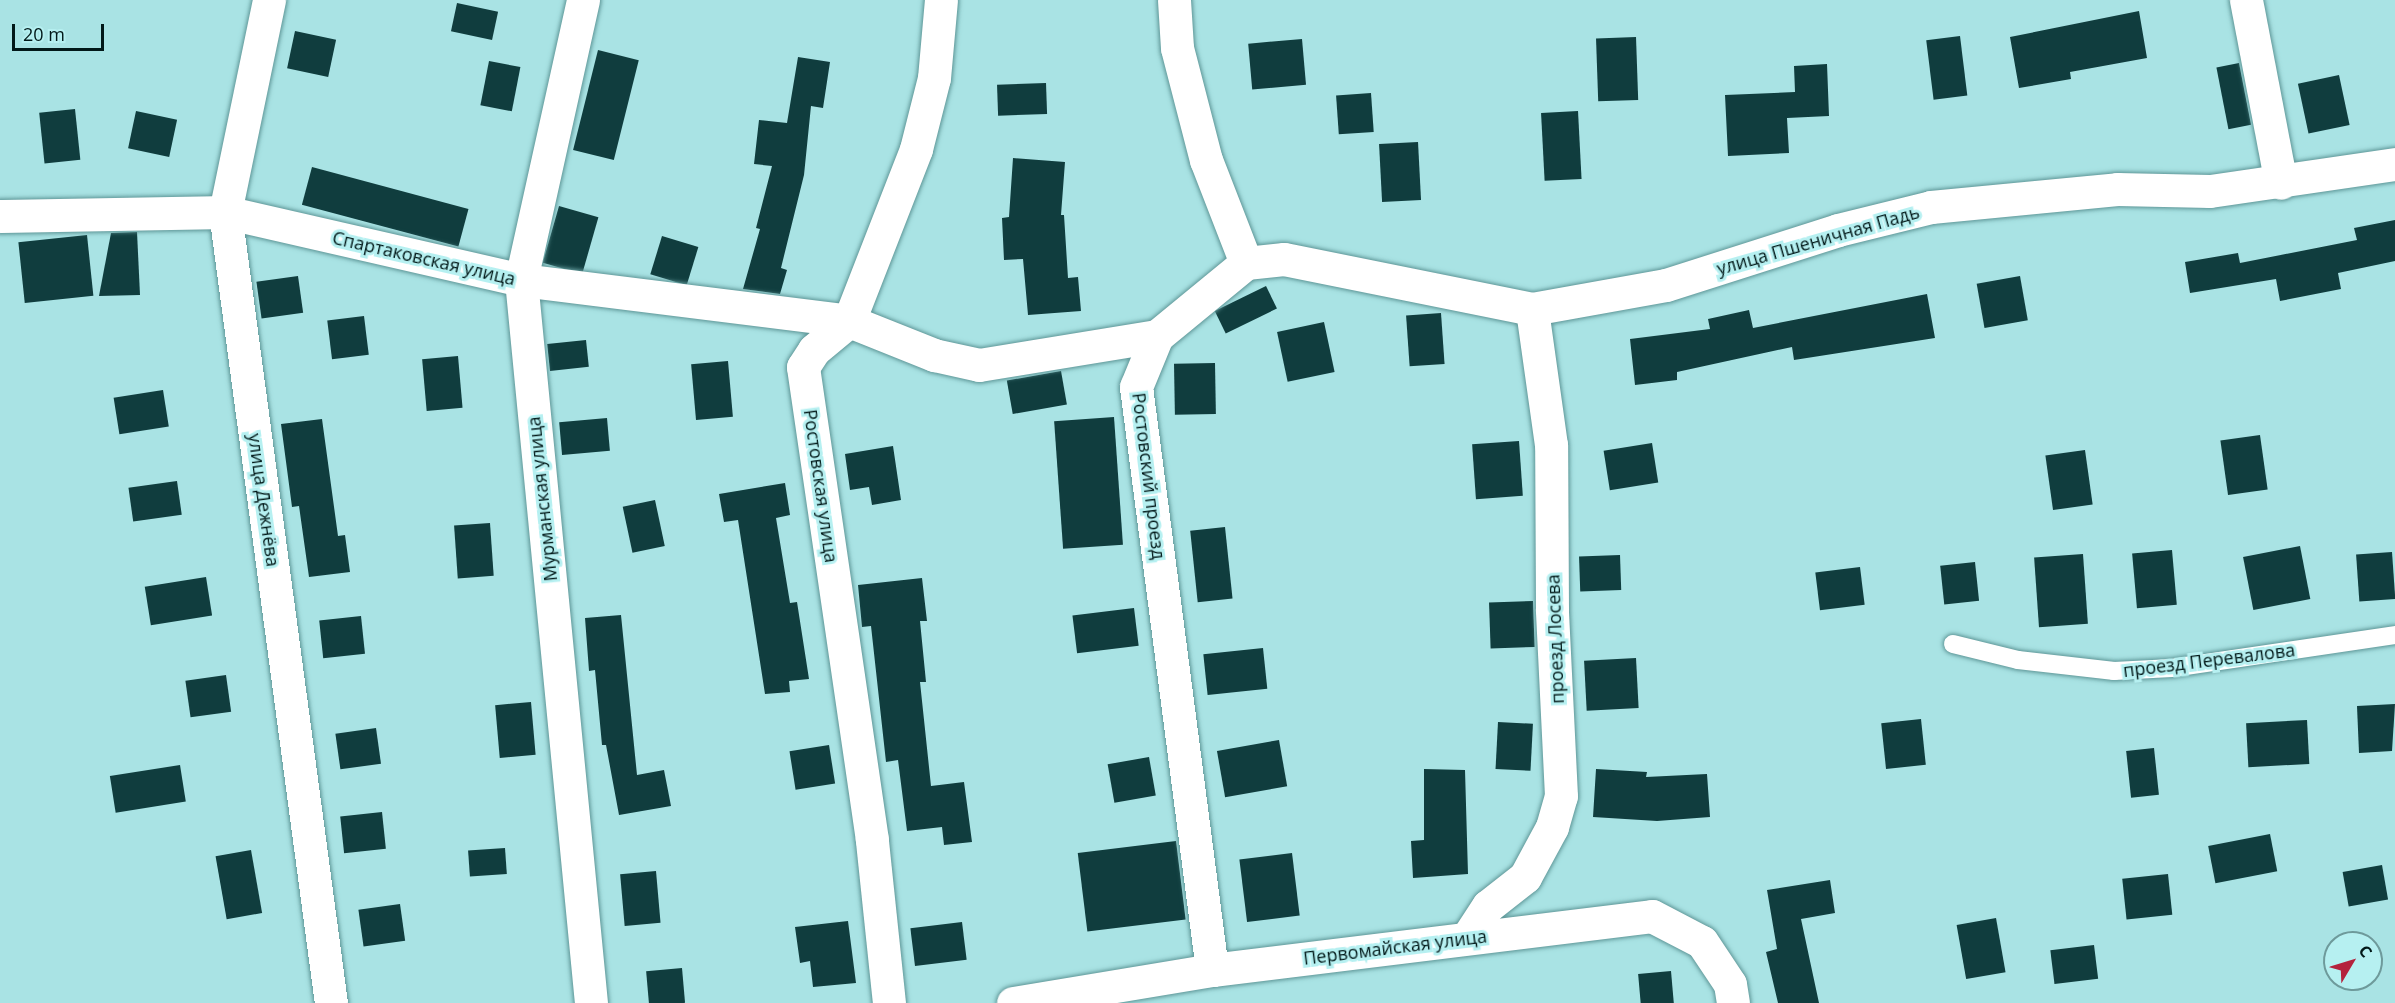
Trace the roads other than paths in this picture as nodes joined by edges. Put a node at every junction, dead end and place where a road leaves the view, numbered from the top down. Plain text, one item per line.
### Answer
1 (269, 0) edge
2 (584, 0) edge
3 (941, 0) edge
4 (1174, 0) edge
5 (2246, 0) edge
6 (2395, 164) edge
7 (2281, 183) junction
8 (225, 212) junction
9 (0, 216) edge
10 (1246, 263) junction
11 (521, 280) junction
12 (1532, 309) junction
13 (849, 321) junction
14 (1157, 336) junction
15 (2395, 635) edge
16 (1953, 644) dead end
17 (1467, 938) junction
18 (1212, 970) junction
19 (331, 1003) edge
20 (591, 1003) edge
21 (889, 1003) edge
22 (1013, 1003) edge
23 (1733, 1003) edge

1 - 8 street, улица Дежнёва
2 - 11 street, Мурманская улица
3 - 13 street, Ростовская улица
4 - 10 street
5 - 7 street
6 - 7 street, улица Пшеничная Падь
7 - 12 street, улица Пшеничная Падь
8 - 9 street, Спартаковская улица
8 - 11 street, Спартаковская улица
8 - 19 street, улица Дежнёва
10 - 12 street, улица Пшеничная Падь
10 - 14 street, Ростовский проезд
11 - 13 street, Спартаковская улица
11 - 20 street, Мурманская улица
12 - 17 street, проезд Лосева
13 - 14 street, Спартаковская улица
13 - 21 street, Ростовская улица
14 - 18 street, Ростовский проезд
15 - 16 lane, проезд Перевалова
17 - 18 street, Первомайская улица
17 - 23 street, Первомайская улица
18 - 22 street, Первомайская улица

